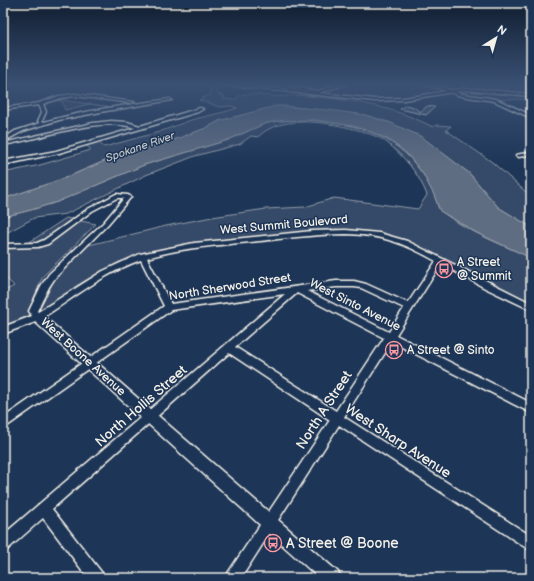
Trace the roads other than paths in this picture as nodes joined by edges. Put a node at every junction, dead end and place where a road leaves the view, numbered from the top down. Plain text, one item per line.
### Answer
1 (44, 111) edge
2 (91, 111) edge
3 (197, 111) edge
4 (519, 111) edge
5 (531, 117) edge
6 (43, 124) junction
7 (141, 128) junction
8 (3, 141) edge
9 (3, 144) edge
10 (531, 153) edge
11 (519, 155) dead end
12 (3, 163) edge
13 (3, 246) edge
14 (143, 256) junction
15 (440, 260) junction
16 (296, 289) junction
17 (169, 306) junction
18 (409, 307) junction
19 (531, 307) edge
20 (38, 318) junction
21 (3, 331) edge
22 (390, 336) junction
23 (230, 348) junction
24 (89, 364) junction
25 (531, 408) edge
26 (150, 417) junction
27 (336, 419) junction
28 (3, 424) edge
29 (44, 509) junction
30 (269, 523) junction
31 (3, 544) edge
32 (531, 544) edge
33 (97, 578) edge
34 (233, 578) edge
35 (332, 578) edge

1 - 6 street
2 - 6 street
3 - 7 street
4 - 5 street
6 - 8 street
7 - 9 street
7 - 12 street
10 - 11 street
13 - 20 street, West Boone Avenue
14 - 15 street, West Summit Boulevard
14 - 17 street
14 - 20 street, West Summit Boulevard
15 - 18 street, North A Street
15 - 19 street, West Summit Boulevard
16 - 17 street, North Sherwood Street
16 - 18 street, North Sherwood Street
16 - 22 street, West Sinto Avenue
16 - 23 street, North Hollis Street
17 - 24 street, North Sherwood Street
18 - 22 street, North A Street
20 - 21 street, West Summit Boulevard
20 - 24 main road, West Boone Avenue
22 - 25 street, West Sinto Avenue
22 - 27 street, North A Street
23 - 26 street, North Hollis Street
23 - 27 street, West Sharp Avenue
24 - 26 main road, West Boone Avenue
24 - 28 street, North Sherwood Street
26 - 29 street, North Hollis Street
26 - 30 main road, West Boone Avenue
27 - 30 street, North A Street
27 - 32 street, West Sharp Avenue
29 - 31 street, North Hollis Street
29 - 33 street
30 - 34 street, North A Street
30 - 35 main road, West Boone Avenue

